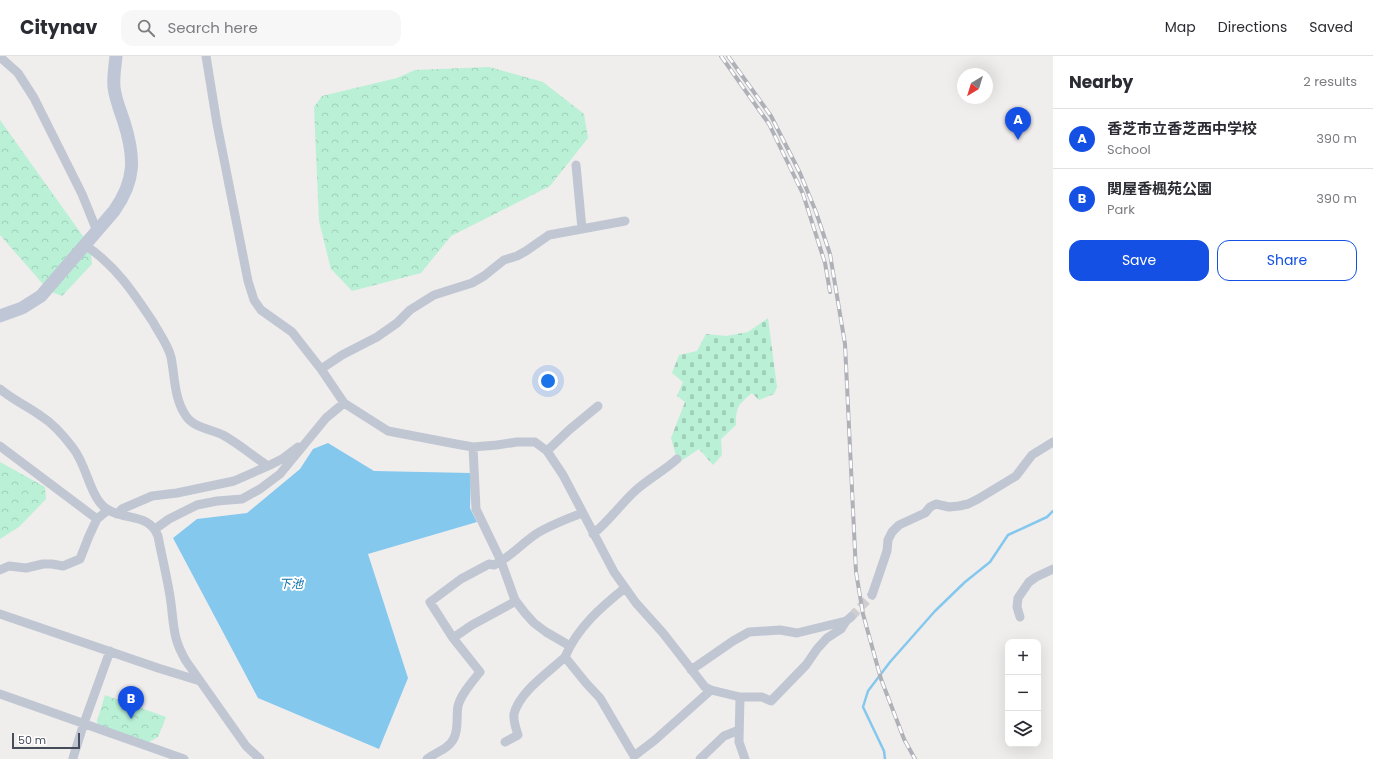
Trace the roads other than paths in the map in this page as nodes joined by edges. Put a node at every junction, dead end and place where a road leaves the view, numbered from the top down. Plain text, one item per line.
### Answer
1 (116, 56) edge
2 (206, 56) edge
3 (0, 57) edge
4 (576, 165) dead end
5 (625, 221) dead end
6 (582, 228) junction
7 (97, 231) junction
8 (85, 245) junction
9 (0, 316) edge
10 (321, 370) junction
11 (0, 389) edge
12 (344, 403) junction
13 (598, 406) dead end
14 (308, 440) junction
15 (1053, 442) edge
16 (0, 446) edge
17 (473, 446) junction
18 (547, 451) junction
19 (677, 459) dead end
20 (268, 466) junction
21 (113, 512) junction
22 (582, 513) junction
23 (97, 519) junction
24 (155, 529) junction
25 (593, 534) junction
26 (501, 561) junction
27 (1053, 569) edge
28 (0, 570) edge
29 (625, 588) junction
30 (872, 595) tunnel mouth
31 (516, 601) junction
32 (0, 614) edge
33 (1020, 618) dead end
34 (453, 638) junction
35 (570, 646) junction
36 (110, 651) junction
37 (565, 657) junction
38 (692, 670) junction
39 (200, 681) junction
40 (711, 690) junction
41 (0, 694) edge
42 (740, 697) junction
43 (84, 723) junction
44 (739, 730) junction
45 (505, 742) dead end
46 (74, 758) edge
47 (257, 758) edge
48 (635, 758) edge
49 (184, 759) edge
50 (427, 759) edge
51 (700, 759) edge
52 (745, 759) edge

1 - 7 street
2 - 10 street
3 - 7 street
4 - 6 street
5 - 6 street
6 - 10 street
7 - 8 street
8 - 9 street
8 - 20 street
10 - 12 street
11 - 21 street
12 - 14 street
12 - 17 street
13 - 18 street
14 - 20 street
14 - 24 street
15 - 30 street
16 - 23 street
17 - 18 street
17 - 26 street
18 - 22 street
19 - 25 street
20 - 21 street
21 - 23 street
21 - 24 street
22 - 25 street
22 - 26 street
23 - 28 street
24 - 39 street
25 - 29 street
26 - 31 street
26 - 34 street
27 - 33 street
29 - 35 street
29 - 38 street
31 - 34 street
31 - 35 street
32 - 36 street
34 - 50 street
35 - 37 street
36 - 39 street
36 - 43 street
37 - 45 street
37 - 48 street
38 - 40 street
38 - 42 street
39 - 47 street
40 - 42 street
40 - 48 street
41 - 43 street
42 - 44 street
43 - 46 street
43 - 49 street
44 - 51 street
44 - 52 street

